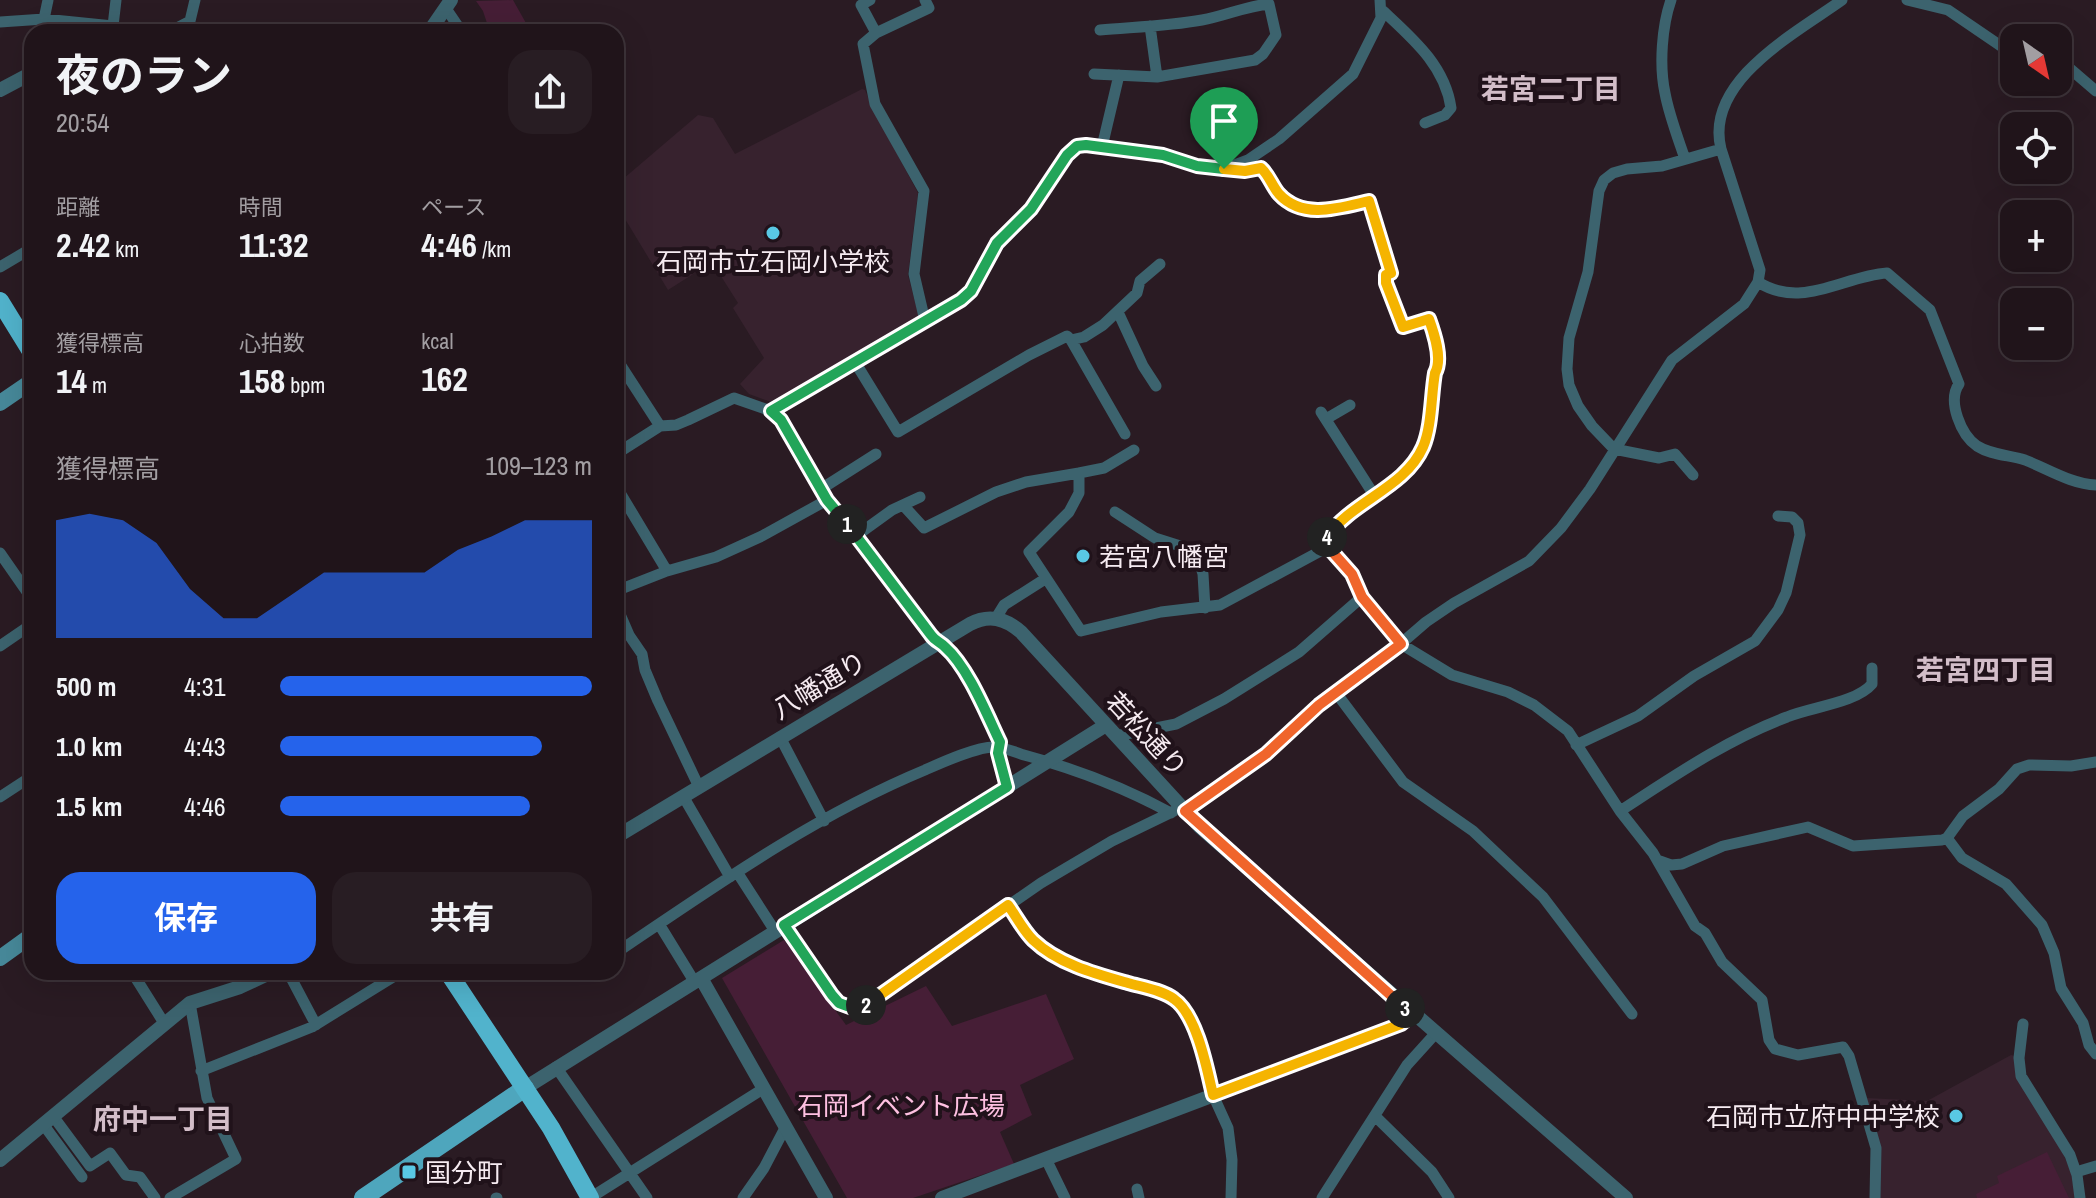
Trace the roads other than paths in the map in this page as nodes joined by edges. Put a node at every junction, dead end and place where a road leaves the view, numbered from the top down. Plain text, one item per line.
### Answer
1 (48, 0) edge
2 (116, 0) edge
3 (195, 0) edge
4 (870, 0) edge
5 (925, 0) edge
6 (1671, 0) edge
7 (1842, 0) edge
8 (1907, 0) edge
9 (448, 4) edge
10 (1380, 5) edge
11 (44, 19) junction
12 (0, 22) edge
13 (80, 24) edge
14 (115, 24) edge
15 (184, 24) edge
16 (434, 24) edge
17 (458, 24) edge
18 (1150, 26) junction
19 (1100, 30) dead end
20 (876, 33) junction
21 (2000, 45) edge
22 (2072, 70) edge
23 (1094, 74) dead end
24 (1119, 75) junction
25 (24, 77) edge
26 (1157, 77) junction
27 (0, 90) edge
28 (2096, 91) edge
29 (1425, 123) dead end
30 (1102, 147) junction
31 (1721, 149) junction
32 (1685, 159) junction
33 (1224, 169) junction
34 (24, 253) edge
35 (1160, 264) dead end
36 (0, 267) edge
37 (1758, 282) junction
38 (0, 301) edge
39 (1118, 312) junction
40 (925, 321) junction
41 (24, 340) edge
42 (1071, 340) junction
43 (855, 362) junction
44 (624, 370) edge
45 (24, 386) edge
46 (1156, 386) dead end
47 (0, 403) edge
48 (1350, 405) dead end
49 (771, 411) junction
50 (660, 426) junction
51 (1125, 434) dead end
52 (624, 449) edge
53 (1614, 449) junction
54 (1134, 450) dead end
55 (876, 454) dead end
56 (1079, 473) junction
57 (1693, 475) dead end
58 (2096, 485) edge
59 (821, 489) junction
60 (1374, 495) junction
61 (920, 497) dead end
62 (624, 499) edge
63 (827, 500) junction
64 (903, 505) junction
65 (1115, 512) dead end
66 (1778, 516) dead end
67 (856, 536) junction
68 (1328, 547) junction
69 (0, 553) edge
70 (667, 571) junction
71 (1045, 579) junction
72 (24, 587) edge
73 (624, 588) edge
74 (1362, 597) junction
75 (1205, 608) junction
76 (996, 618) junction
77 (624, 623) edge
78 (24, 630) edge
79 (937, 643) junction
80 (1401, 644) junction
81 (0, 646) edge
82 (1872, 668) dead end
83 (1337, 694) junction
84 (1111, 730) junction
85 (780, 737) junction
86 (1576, 745) junction
87 (1000, 748) junction
88 (1049, 761) junction
89 (2096, 762) edge
90 (24, 783) edge
91 (699, 787) junction
92 (1007, 787) junction
93 (683, 796) junction
94 (0, 797) edge
95 (1179, 810) junction
96 (1620, 811) junction
97 (824, 821) junction
98 (624, 832) edge
99 (1947, 838) junction
100 (1657, 860) junction
101 (733, 874) junction
102 (1008, 905) junction
103 (659, 924) junction
104 (779, 928) junction
105 (24, 941) edge
106 (624, 948) edge
107 (0, 958) edge
108 (698, 979) junction
109 (137, 980) edge
110 (255, 980) edge
111 (292, 980) edge
112 (388, 980) edge
113 (453, 980) edge
114 (190, 1003) junction
115 (1413, 1014) junction
116 (1632, 1014) dead end
117 (164, 1023) junction
118 (2023, 1024) dead end
119 (316, 1025) junction
120 (1435, 1034) junction
121 (2096, 1054) edge
122 (556, 1067) junction
123 (201, 1071) junction
124 (525, 1088) junction
125 (763, 1089) junction
126 (1213, 1095) junction
127 (1375, 1116) junction
128 (48, 1120) junction
129 (785, 1128) junction
130 (1046, 1159) junction
131 (0, 1160) edge
132 (2096, 1166) edge
133 (2076, 1172) junction
134 (630, 1173) junction
135 (82, 1177) dead end
136 (155, 1198) edge
137 (170, 1198) edge
138 (363, 1198) edge
139 (590, 1198) edge
140 (647, 1198) edge
141 (743, 1198) edge
142 (826, 1198) edge
143 (942, 1198) edge
144 (1065, 1198) edge
145 (1231, 1198) edge
146 (1322, 1198) edge
147 (1449, 1198) edge
148 (1626, 1198) edge
149 (1875, 1198) edge
150 (2080, 1198) edge

1 - 11 street
2 - 14 street
3 - 15 street
4 - 20 street
5 - 20 street
6 - 32 street
7 - 31 street
8 - 21 street
9 - 16 street
9 - 17 street
10 - 29 street
10 - 33 street
11 - 12 street
11 - 13 street
18 - 19 street
18 - 26 street
18 - 26 street
20 - 40 street
22 - 28 street
23 - 24 street
24 - 26 street
24 - 30 street
25 - 27 street
30 - 33 street
30 - 40 street
31 - 32 street
31 - 37 street
32 - 53 street
33 - 60 street
34 - 36 street
35 - 39 street
37 - 53 street
37 - 58 street
38 - 41 highway
39 - 42 street
39 - 46 street
40 - 43 street
42 - 43 street
42 - 51 street
43 - 49 street
44 - 50 street
45 - 47 main road
48 - 60 street
49 - 50 street
49 - 59 street
50 - 52 street
53 - 57 street
53 - 80 street
54 - 56 street
55 - 59 street
56 - 64 street
56 - 71 street
59 - 63 street
60 - 68 street
61 - 64 street
62 - 70 street
63 - 67 street
63 - 70 street
64 - 67 street
65 - 75 street
66 - 86 street
67 - 79 street
68 - 74 street
68 - 75 street
69 - 72 street
70 - 73 street
71 - 75 street
71 - 76 street, 八幡通り
74 - 80 street
74 - 84 street
76 - 79 street, 八幡通り
76 - 84 street, 若松通り
77 - 91 street
78 - 81 street
79 - 85 street, 八幡通り
79 - 87 street
80 - 83 street
80 - 86 street
82 - 96 street
83 - 95 street
83 - 116 street
84 - 88 street
84 - 95 street, 若松通り
85 - 91 street, 八幡通り
85 - 97 street
86 - 96 street
87 - 88 street
87 - 92 street
87 - 97 street
88 - 92 street
88 - 95 street
89 - 99 street
90 - 94 street
91 - 93 street, 八幡通り
92 - 104 street
93 - 98 street, 八幡通り
93 - 101 street
95 - 102 street
95 - 115 street, 若松通り
96 - 100 street
97 - 101 street
99 - 100 street
99 - 121 street
100 - 149 street
101 - 103 street
101 - 104 street
102 - 104 street
102 - 126 street
103 - 106 street
103 - 108 street
104 - 108 street
105 - 107 main road
108 - 122 street
108 - 125 street
109 - 117 street
110 - 114 street
111 - 119 street
112 - 119 street
113 - 124 highway
114 - 117 street
114 - 123 street
115 - 120 street, 若松通り
115 - 126 street
117 - 128 street
118 - 133 street
119 - 123 street
120 - 127 street
120 - 148 street, 若松通り
122 - 124 street
122 - 134 street
123 - 137 street
124 - 138 main road
124 - 139 highway
125 - 129 street
125 - 134 street
126 - 130 street
126 - 145 street
127 - 146 street
127 - 147 street
128 - 131 street
128 - 135 street
128 - 136 street
129 - 141 street
129 - 142 street
130 - 143 street
130 - 144 street
132 - 133 street
133 - 150 street
134 - 139 street
134 - 140 street

